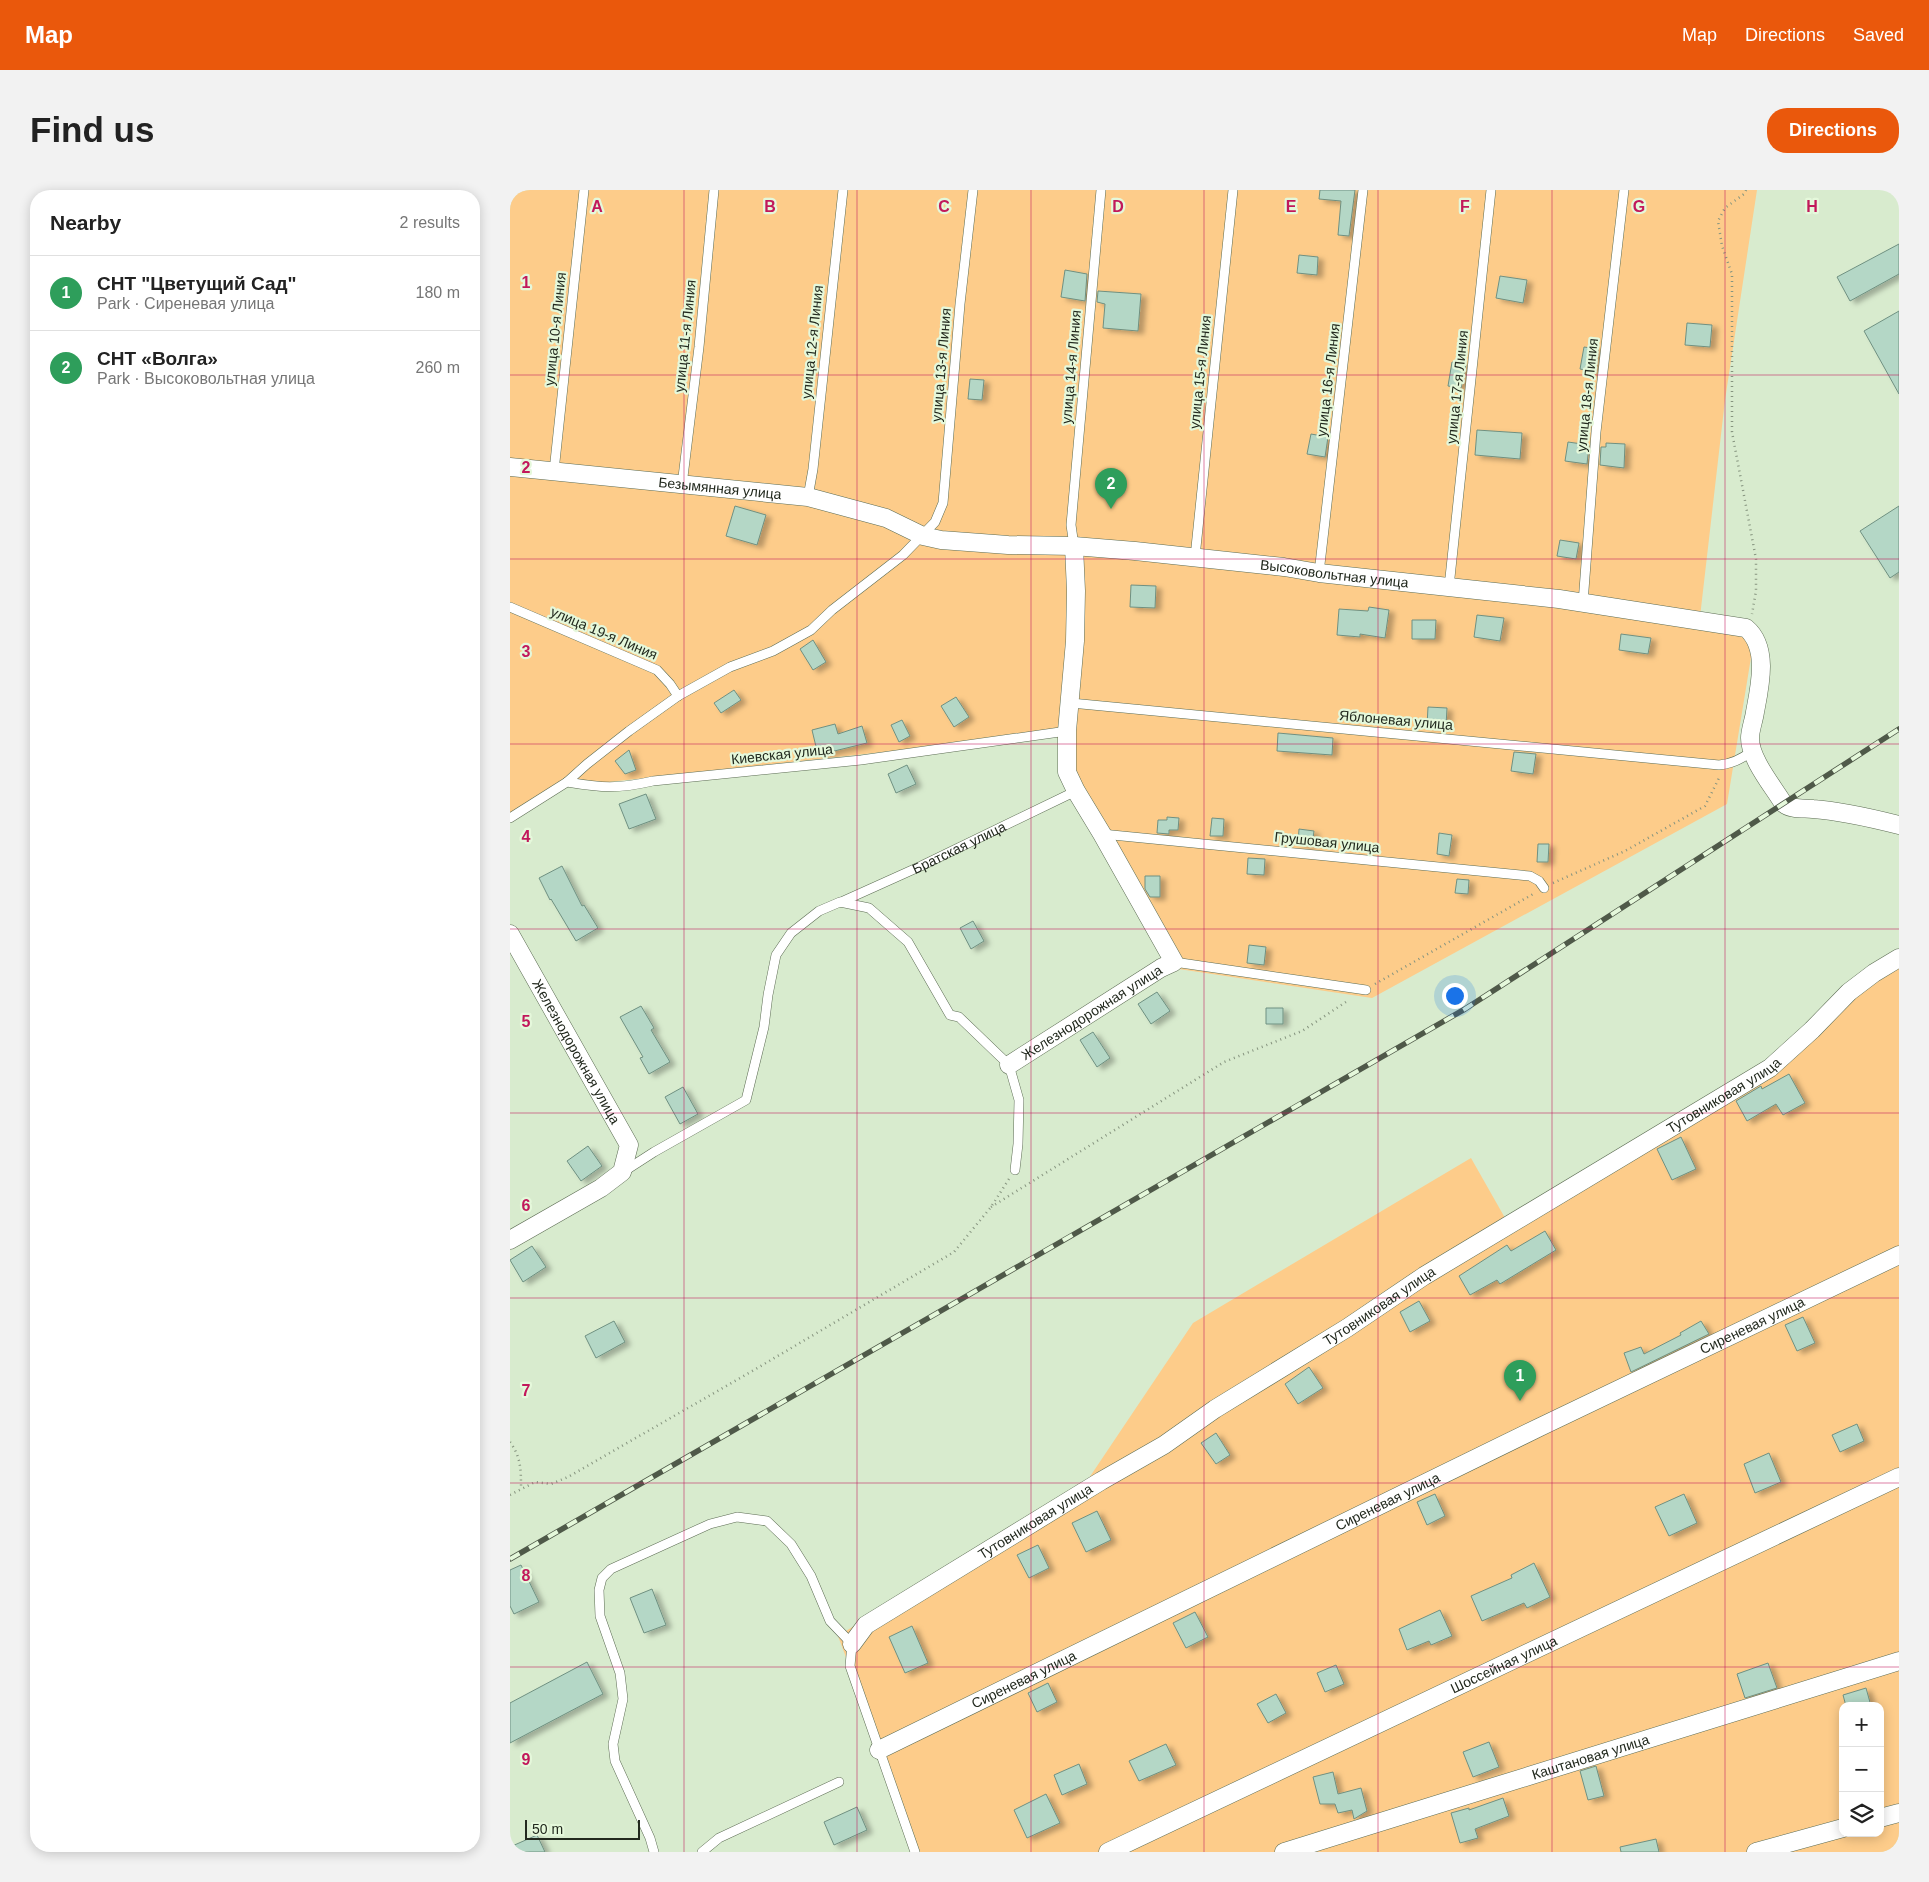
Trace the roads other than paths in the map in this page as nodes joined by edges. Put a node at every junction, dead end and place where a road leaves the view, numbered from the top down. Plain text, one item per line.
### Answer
1 (584, 190) edge
2 (714, 190) edge
3 (842, 190) edge
4 (973, 190) edge
5 (1102, 190) edge
6 (1233, 190) edge
7 (1363, 190) edge
8 (1491, 190) edge
9 (1624, 190) edge
10 (510, 467) edge
11 (554, 471) junction
12 (682, 485) junction
13 (808, 497) junction
14 (923, 536) junction
15 (1074, 546) junction
16 (1195, 557) junction
17 (1319, 573) junction
18 (1449, 587) junction
19 (1583, 603) junction
20 (510, 607) edge
21 (678, 696) junction
22 (1071, 702) junction
23 (1068, 732) junction
24 (1752, 751) junction
25 (567, 782) junction
26 (1076, 791) junction
27 (510, 818) edge
28 (1899, 825) edge
29 (1102, 834) junction
30 (1544, 888) dead end
31 (840, 902) junction
32 (510, 934) edge
33 (1899, 958) edge
34 (1174, 962) junction
35 (1366, 990) dead end
36 (1009, 1065) junction
37 (1015, 1170) road end
38 (622, 1172) junction
39 (510, 1240) edge
40 (1899, 1255) edge
41 (1899, 1477) edge
42 (852, 1644) junction
43 (1899, 1661) edge
44 (879, 1750) junction
45 (839, 1782) dead end
46 (1899, 1813) edge
47 (1884, 1817) edge
48 (1839, 1829) edge
49 (654, 1852) edge
50 (702, 1852) edge
51 (915, 1852) edge
52 (1108, 1852) edge
53 (1284, 1852) edge
54 (1756, 1852) edge

1 - 11 lane, улица 10-я Линия
2 - 12 lane, улица 11-я Линия
3 - 13 lane, улица 12-я Линия
4 - 14 lane, улица 13-я Линия
5 - 15 lane, улица 14-я Линия
6 - 16 lane, улица 15-я Линия
7 - 17 lane, улица 16-я Линия
8 - 18 lane, улица 17-я Линия
9 - 19 lane, улица 18-я Линия
10 - 11 street, Безымянная улица
11 - 12 street, Безымянная улица
12 - 13 street, Безымянная улица
13 - 14 street, Безымянная улица
14 - 15 street, Высоковольтная улица
14 - 21 lane, улица 13-я Линия
15 - 16 street, Высоковольтная улица
15 - 22 street
16 - 17 street, Высоковольтная улица
17 - 18 street, Высоковольтная улица
18 - 19 street, Высоковольтная улица
19 - 24 street, Высоковольтная улица
20 - 21 lane, улица 19-я Линия
21 - 25 lane, улица 13-я Линия
22 - 23 street
22 - 24 lane, Яблоневая улица
23 - 25 lane, Киевская улица
23 - 26 street
24 - 28 street
25 - 27 lane
26 - 29 street
26 - 31 lane, Братская улица
29 - 30 lane, Грушовая улица
29 - 34 street
31 - 36 lane
31 - 38 lane, Братская улица
32 - 38 street, Железнодорожная улица
33 - 42 street, Тутовниковая улица
34 - 35 lane
34 - 36 street, Железнодорожная улица
36 - 37 lane
38 - 39 street
40 - 44 street, Сиреневая улица
41 - 52 street, Шоссейная улица
42 - 44 lane
42 - 49 lane
43 - 53 street, Каштановая улица
44 - 51 lane
45 - 50 lane
46 - 47 street
48 - 54 street

